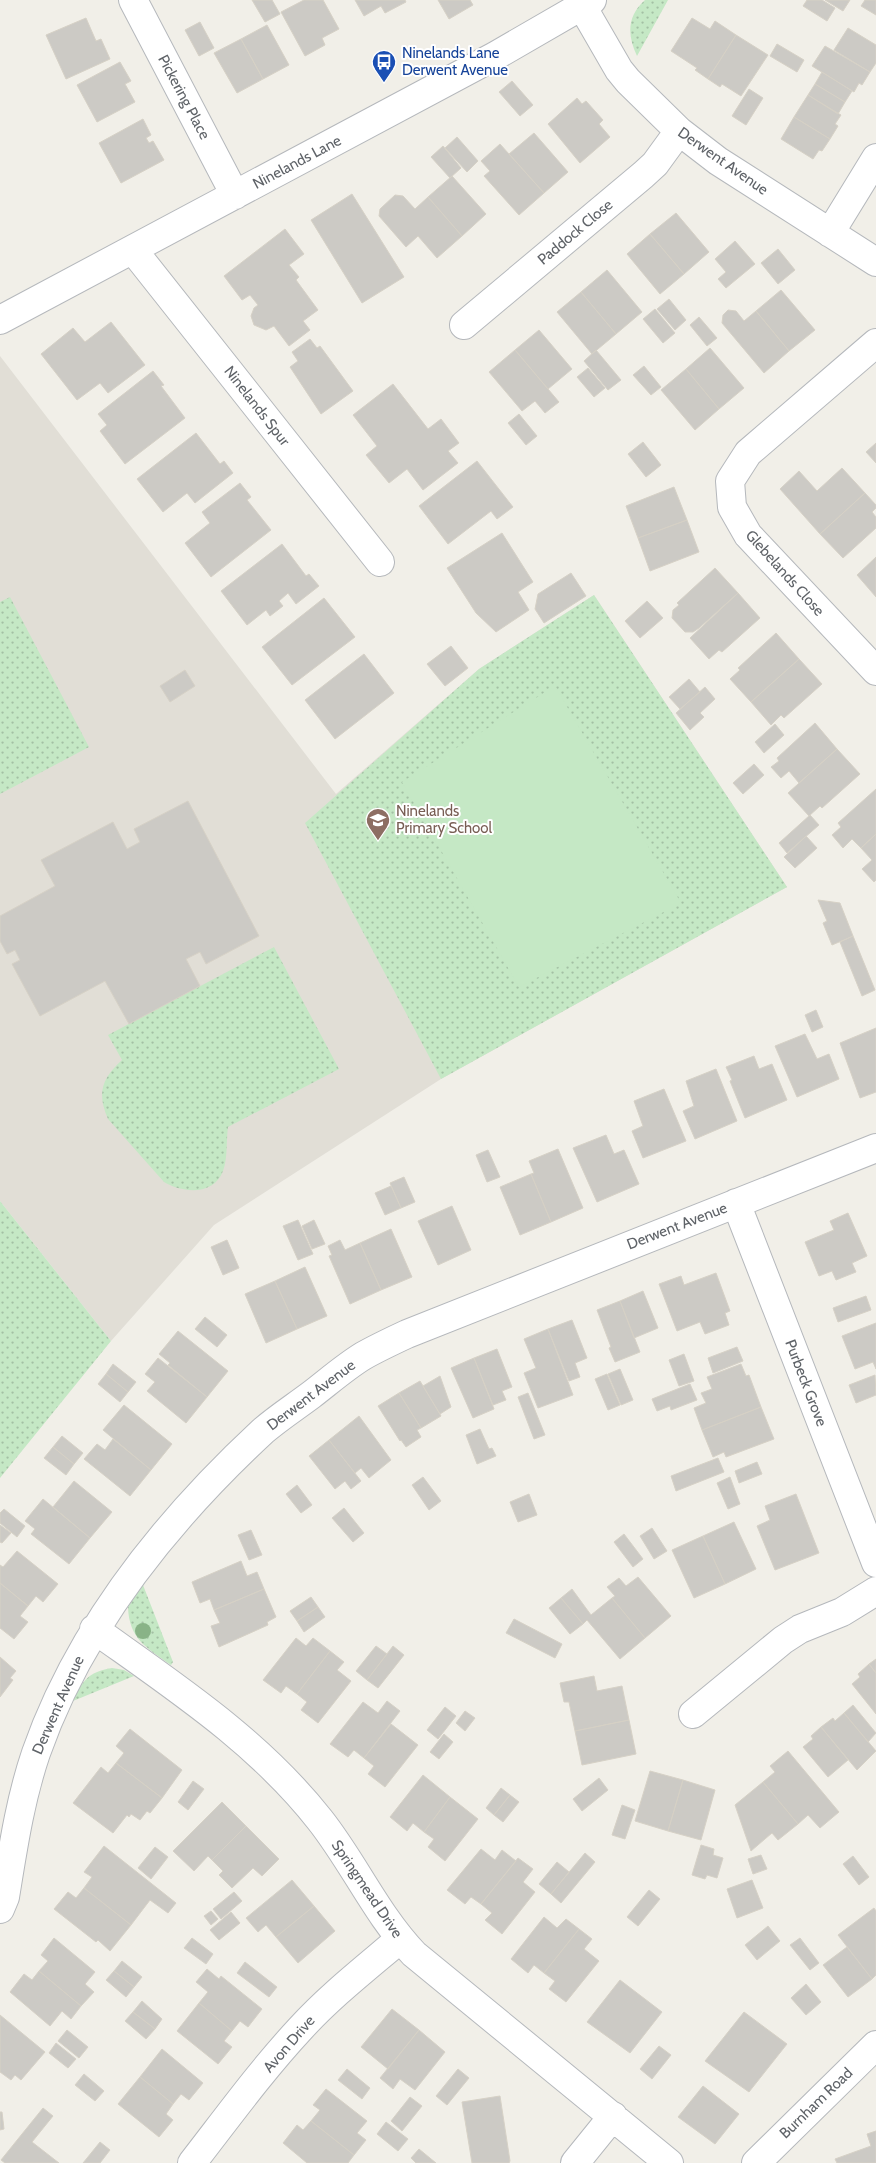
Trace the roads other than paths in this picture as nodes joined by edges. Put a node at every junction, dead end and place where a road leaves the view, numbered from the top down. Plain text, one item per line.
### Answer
1 (133, 0) edge
2 (587, 3) edge
3 (679, 131) junction
4 (876, 158) edge
5 (235, 195) junction
6 (830, 233) junction
7 (133, 250) junction
8 (876, 262) edge
9 (0, 320) edge
10 (464, 325) dead end
11 (876, 343) edge
12 (380, 562) dead end
13 (876, 671) edge
14 (876, 1148) edge
15 (736, 1203) junction
16 (876, 1563) edge
17 (876, 1591) edge
18 (94, 1629) junction
19 (693, 1714) dead end
20 (0, 1908) edge
21 (400, 1939) junction
22 (876, 2045) edge
23 (613, 2116) junction
24 (192, 2163) edge
25 (575, 2163) edge
26 (670, 2163) edge
27 (756, 2163) edge

1 - 5 street, Pickering Place
2 - 3 street, Derwent Avenue
2 - 5 street, Ninelands Lane
3 - 6 street, Derwent Avenue
3 - 10 street, Paddock Close
4 - 6 street
5 - 7 street, Ninelands Lane
6 - 8 street, Derwent Avenue
7 - 9 street, Ninelands Lane
7 - 12 street, Ninelands Spur
11 - 13 street, Glebelands Close
14 - 15 street, Derwent Avenue
15 - 16 street, Purbeck Grove
15 - 18 street, Derwent Avenue
17 - 19 street
18 - 20 street, Derwent Avenue
18 - 21 street, Springmead Drive
21 - 23 street, Springmead Drive
21 - 24 street, Avon Drive
22 - 27 street, Burnham Road
23 - 25 street
23 - 26 street, Springmead Drive

